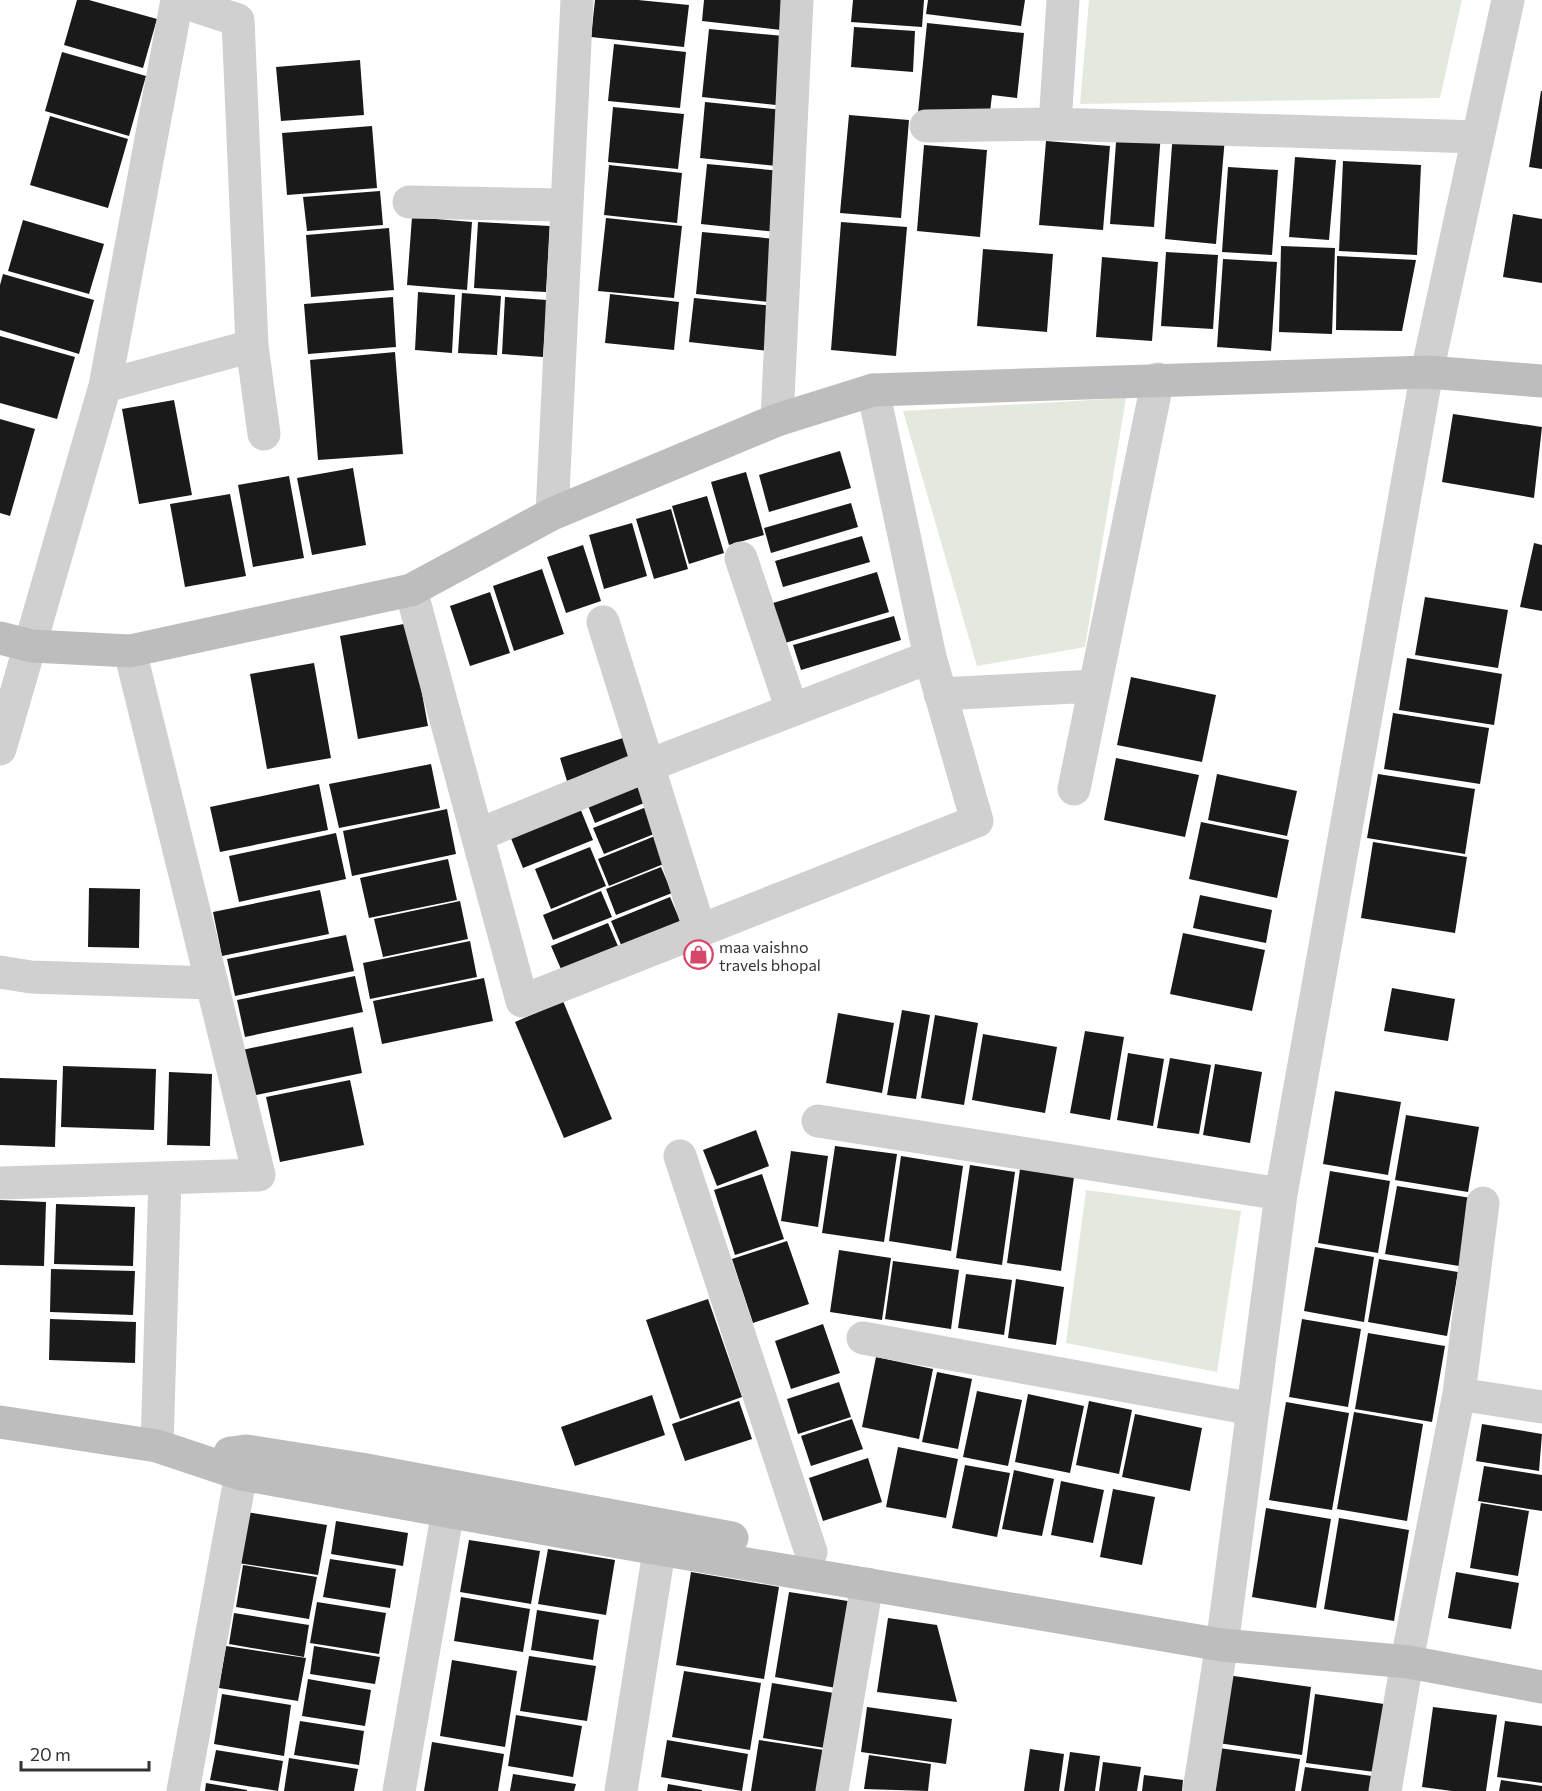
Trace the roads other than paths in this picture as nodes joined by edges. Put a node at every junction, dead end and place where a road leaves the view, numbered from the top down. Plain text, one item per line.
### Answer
1 (577, 0) edge
2 (797, 0) edge
3 (1063, 0) edge
4 (1508, 0) edge
5 (1055, 123) junction
6 (926, 126) dead end
7 (1478, 137) junction
8 (409, 202) dead end
9 (567, 205) junction
10 (252, 346) junction
11 (1427, 372) junction
12 (1158, 379) junction
13 (1542, 381) edge
14 (105, 386) junction
15 (873, 390) junction
16 (777, 420) junction
17 (264, 434) dead end
18 (552, 514) junction
19 (741, 558) dead end
20 (411, 590) junction
21 (603, 622) dead end
22 (0, 638) edge
23 (32, 646) junction
24 (130, 651) junction
25 (930, 657) junction
26 (1094, 686) junction
27 (940, 694) junction
28 (792, 710) junction
29 (0, 749) edge
30 (647, 766) junction
31 (1074, 789) dead end
32 (478, 835) junction
33 (700, 931) junction
34 (0, 972) edge
35 (212, 983) junction
36 (818, 1120) dead end
37 (680, 1156) dead end
38 (165, 1178) junction
39 (0, 1183) edge
40 (1281, 1194) junction
41 (1483, 1203) dead end
42 (863, 1338) dead end
43 (1459, 1394) junction
44 (1542, 1407) edge
45 (1253, 1409) junction
46 (0, 1422) edge
47 (157, 1446) junction
48 (190, 1456) junction
49 (241, 1473) junction
50 (451, 1498) junction
51 (661, 1537) junction
52 (811, 1552) junction
53 (867, 1584) junction
54 (1224, 1634) junction
55 (1409, 1656) junction
56 (1542, 1669) edge
57 (1542, 1688) edge
58 (183, 1791) edge
59 (399, 1791) edge
60 (621, 1791) edge
61 (832, 1791) edge
62 (1199, 1791) edge
63 (1385, 1791) edge

1 - 9 street
2 - 16 street
3 - 5 street
4 - 7 street
5 - 6 street
5 - 7 street
7 - 11 street
8 - 9 street
9 - 18 street
10 - 14 street
10 - 14 street
10 - 17 street
11 - 12 street
11 - 13 street
11 - 40 street
12 - 15 street
12 - 26 street
14 - 23 street
15 - 16 street
15 - 25 street
16 - 18 street
18 - 20 street
19 - 28 street
20 - 24 street
20 - 32 street
21 - 30 street
22 - 23 street
23 - 24 street
23 - 29 street
24 - 35 street
25 - 27 street
25 - 28 street
26 - 27 street
26 - 31 street
27 - 33 street
28 - 30 street
30 - 32 street
30 - 33 street
32 - 33 street
34 - 35 street
35 - 38 street
36 - 40 street
37 - 52 street
38 - 39 street
38 - 47 street
40 - 45 street
41 - 43 street
42 - 45 street
43 - 44 street
43 - 55 street
45 - 54 street
46 - 47 street
47 - 48 street
48 - 49 street
48 - 50 street
49 - 50 street
49 - 58 street
50 - 51 street
50 - 59 street
51 - 52 street
51 - 53 street
51 - 60 street
52 - 54 street
53 - 54 street
53 - 61 street
54 - 55 street
54 - 62 street
55 - 56 street
55 - 57 street
55 - 63 street

